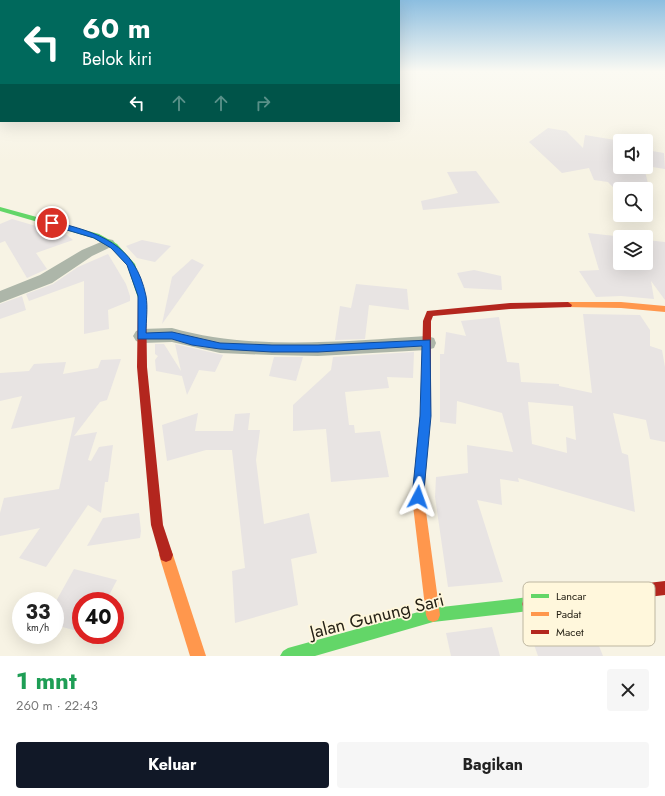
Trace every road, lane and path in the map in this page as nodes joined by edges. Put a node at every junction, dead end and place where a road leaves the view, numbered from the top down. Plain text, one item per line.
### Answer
1 (0, 209) edge
2 (108, 243) junction
3 (0, 297) edge
4 (665, 309) edge
5 (142, 336) junction
6 (427, 343) junction
7 (665, 588) edge
8 (655, 589) edge
9 (523, 605) edge
10 (433, 615) junction
11 (198, 656) edge
12 (288, 656) edge

1 - 2 street
2 - 3 street
2 - 5 street
4 - 6 street
5 - 6 street
5 - 11 street
6 - 10 street
7 - 8 street, Jalan Gunung Sari
9 - 10 street, Jalan Gunung Sari
10 - 12 street, Jalan Gunung Sari

